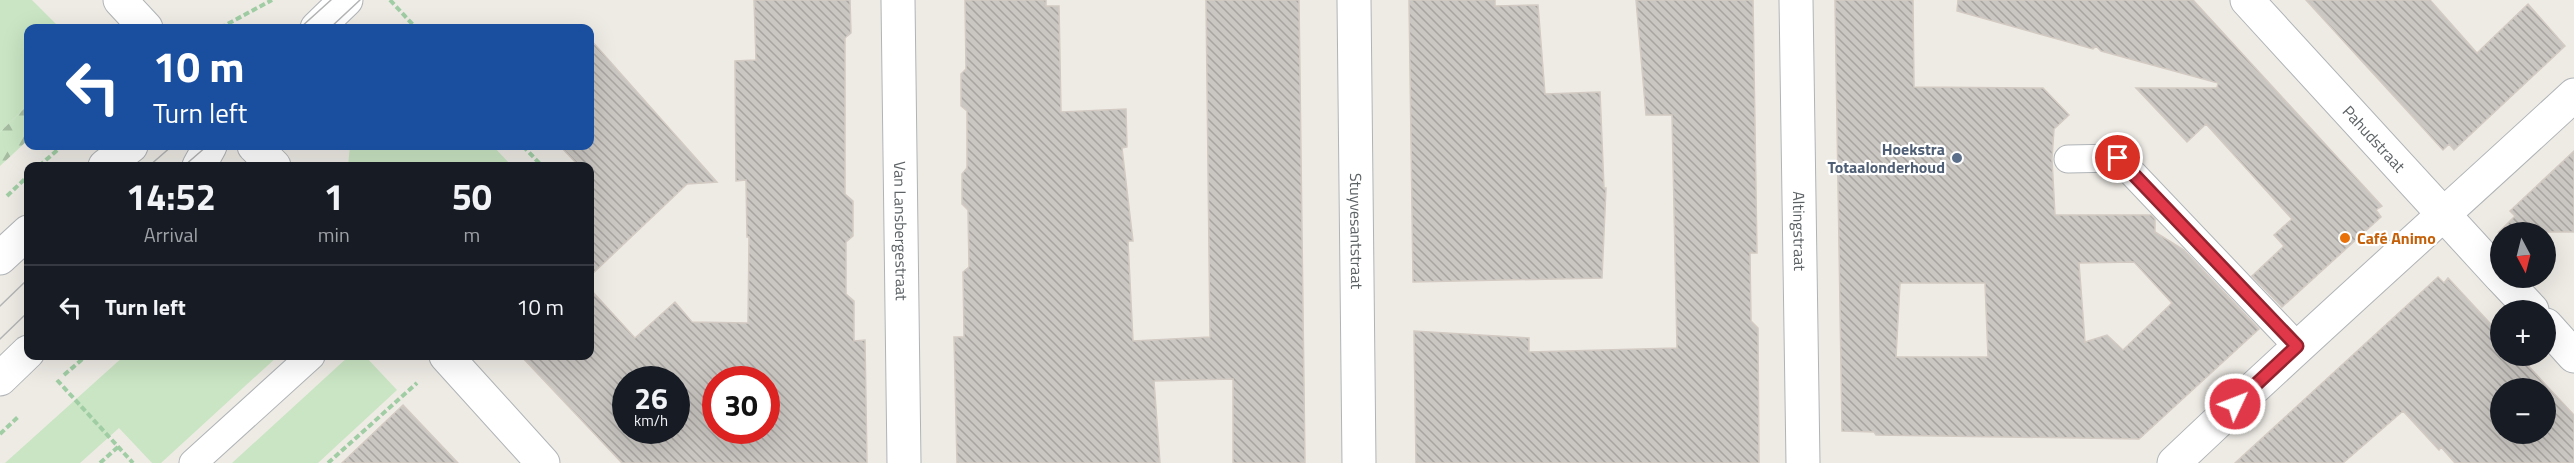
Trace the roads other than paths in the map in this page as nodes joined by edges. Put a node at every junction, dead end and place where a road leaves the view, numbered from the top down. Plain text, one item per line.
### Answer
1 (120, 0) edge
2 (346, 0) edge
3 (897, 0) edge
4 (1354, 0) edge
5 (1796, 0) edge
6 (2247, 0) edge
7 (142, 24) edge
8 (321, 24) edge
9 (2574, 95) edge
10 (126, 150) edge
11 (258, 150) edge
12 (2068, 159) dead end
13 (110, 162) edge
14 (270, 162) edge
15 (2445, 215) junction
16 (24, 236) edge
17 (0, 258) edge
18 (2490, 265) edge
19 (2511, 288) edge
20 (2523, 300) edge
21 (2556, 336) edge
22 (2297, 346) junction
23 (24, 356) edge
24 (2574, 356) edge
25 (307, 360) edge
26 (450, 360) edge
27 (0, 379) edge
28 (193, 463) edge
29 (543, 463) edge
30 (904, 463) edge
31 (1359, 463) edge
32 (1803, 463) edge
33 (2174, 463) edge

1 - 7 street
2 - 8 street
3 - 30 street, Van Lansbergestraat
4 - 31 street, Stuyvesantstraat
5 - 32 street, Altingstraat
6 - 15 street, Pahudstraat
9 - 15 street
10 - 13 street
11 - 14 street
12 - 22 lane
15 - 18 street, Pahudstraat
15 - 22 street
16 - 17 street
19 - 20 street, Pahudstraat
21 - 24 street
22 - 33 street
23 - 27 street
25 - 28 lane
26 - 29 street

